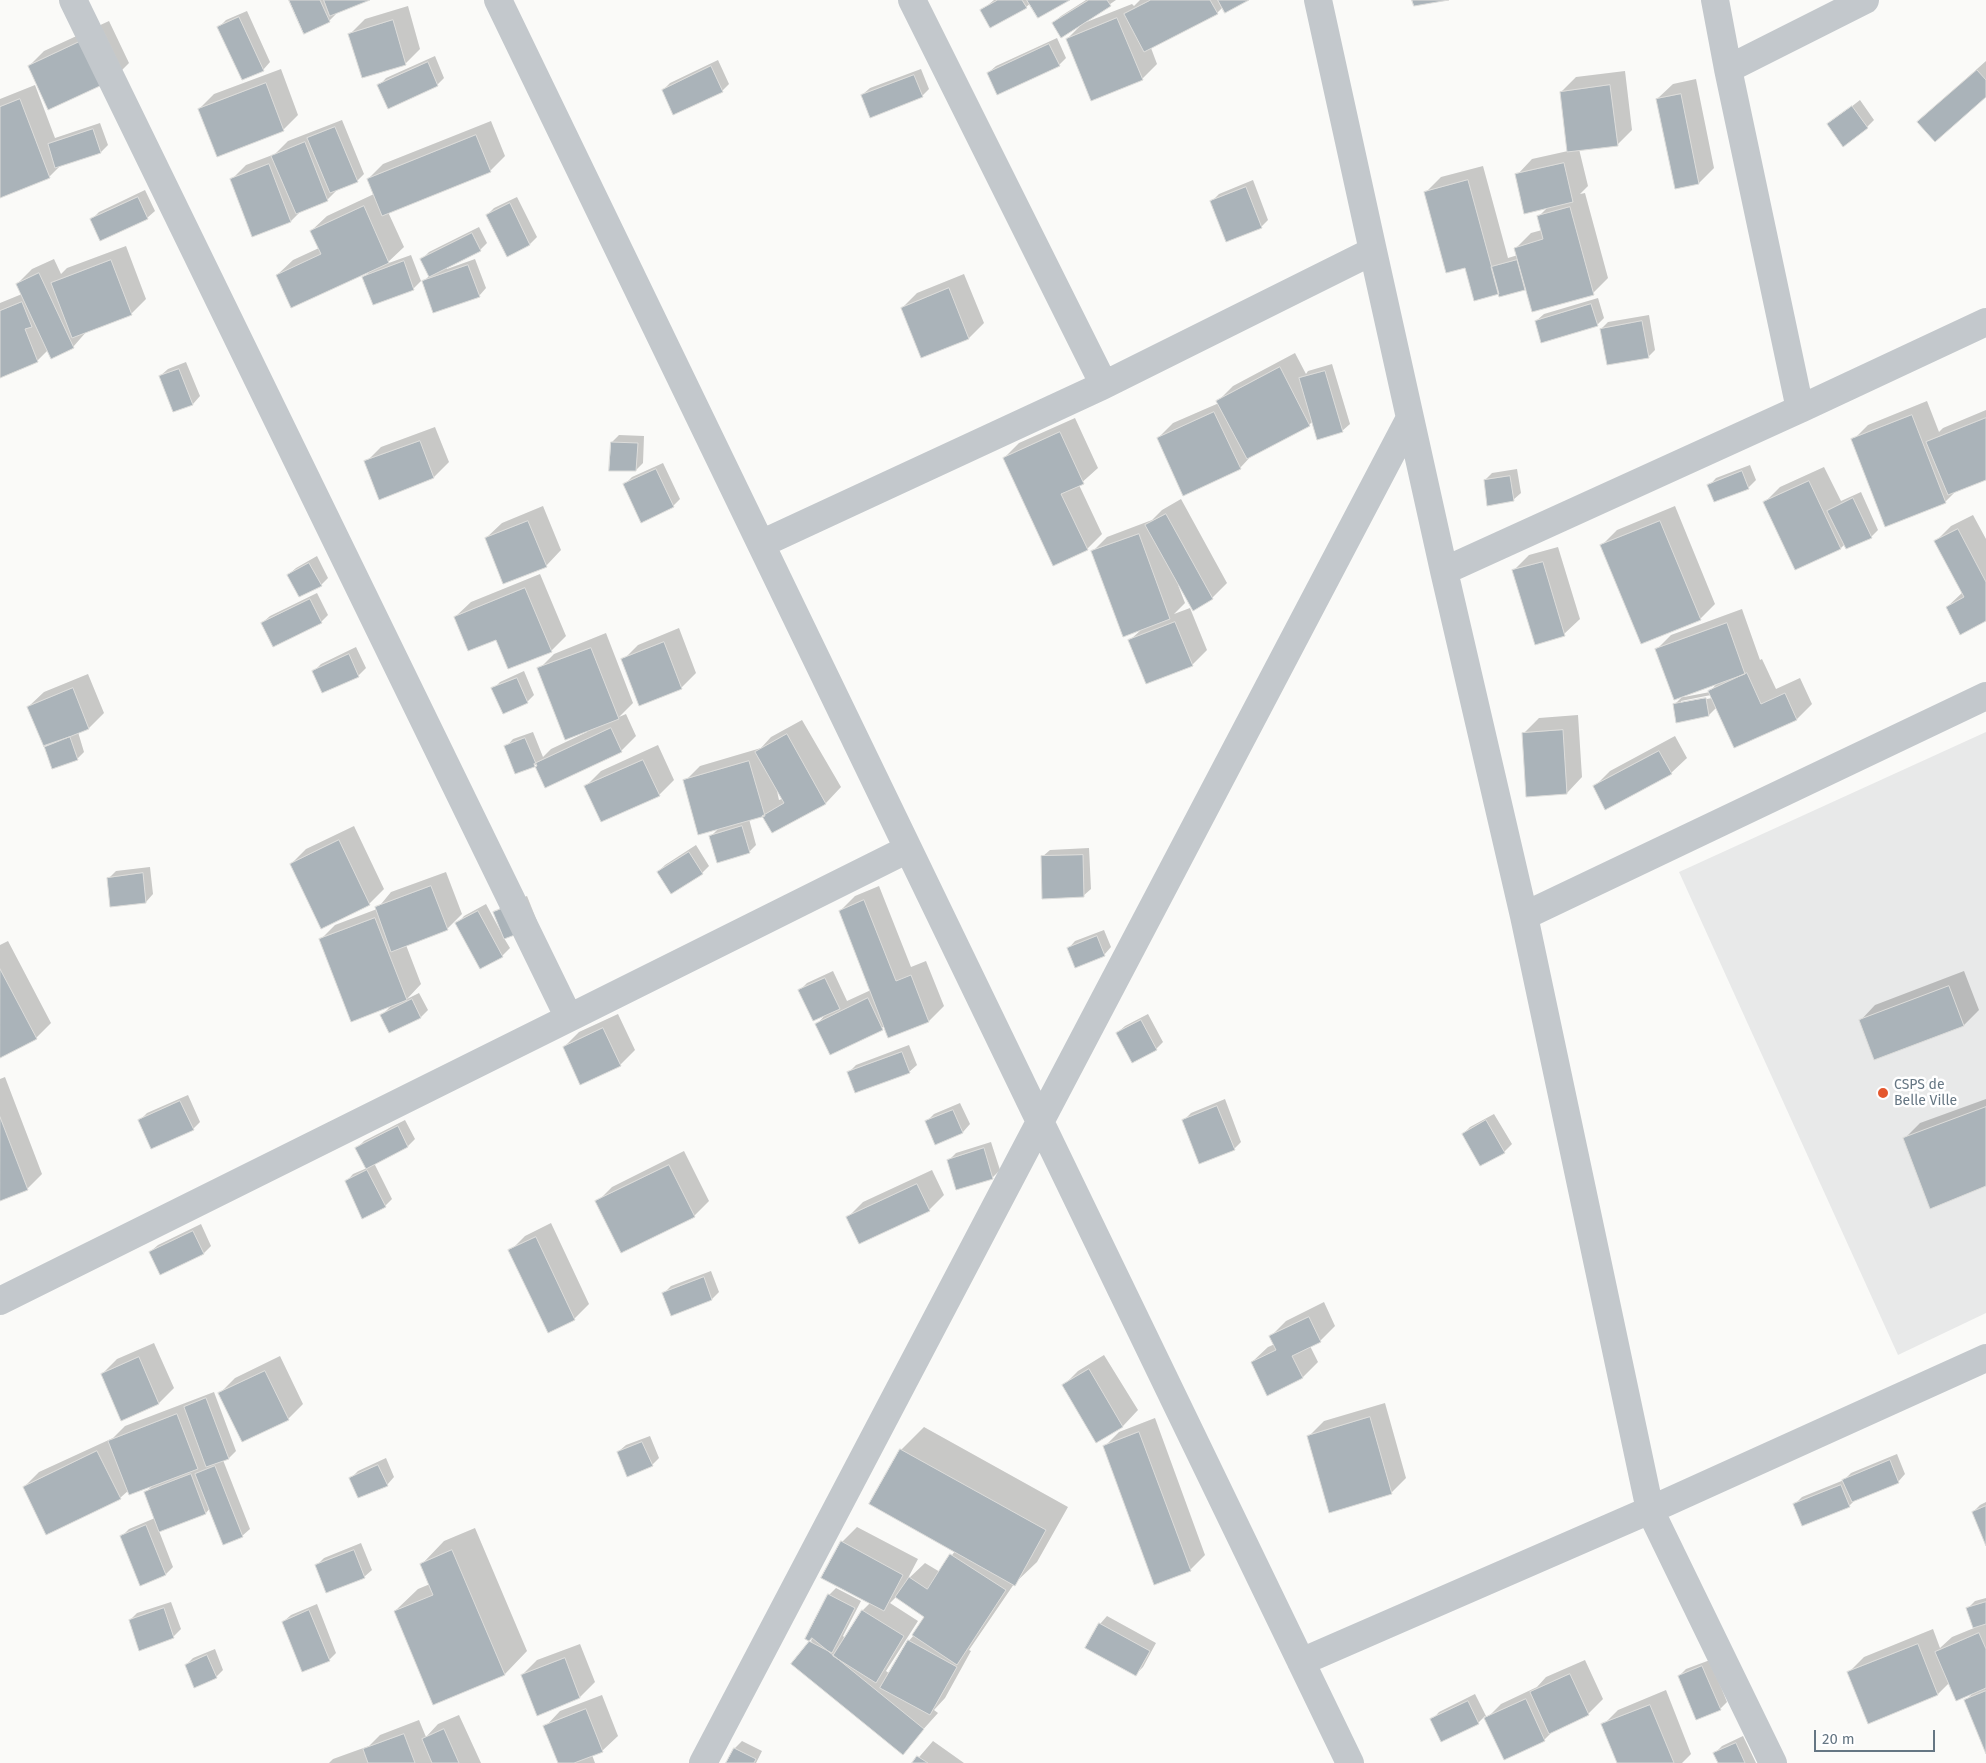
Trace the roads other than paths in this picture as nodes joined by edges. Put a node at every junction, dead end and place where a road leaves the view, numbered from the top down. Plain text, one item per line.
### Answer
1 (73, 0) edge
2 (498, 0) edge
3 (912, 0) edge
4 (1318, 0) edge
5 (1715, 0) edge
6 (1865, 0) edge
7 (1728, 69) junction
8 (1373, 251) junction
9 (1986, 322) edge
10 (1104, 385) junction
11 (1800, 409) junction
12 (1410, 418) junction
13 (761, 544) junction
14 (1444, 571) junction
15 (1986, 696) edge
16 (908, 849) junction
17 (1524, 916) junction
18 (569, 1018) junction
19 (1041, 1123) junction
20 (0, 1301) edge
21 (1986, 1358) edge
22 (1650, 1510) junction
23 (1301, 1662) junction
24 (703, 1763) edge
25 (1350, 1763) edge
26 (1773, 1763) edge

1 - 18 street
2 - 13 street
3 - 10 street
4 - 8 street
5 - 7 street
6 - 7 street
7 - 11 street
8 - 10 street
8 - 12 street
9 - 11 street
10 - 13 street
11 - 14 street
12 - 14 street
12 - 19 street
13 - 16 street
14 - 17 street
15 - 17 street
16 - 18 street
16 - 19 street
17 - 22 street
18 - 20 street
19 - 23 street
19 - 24 street
21 - 22 street
22 - 23 street
22 - 26 street
23 - 25 street

